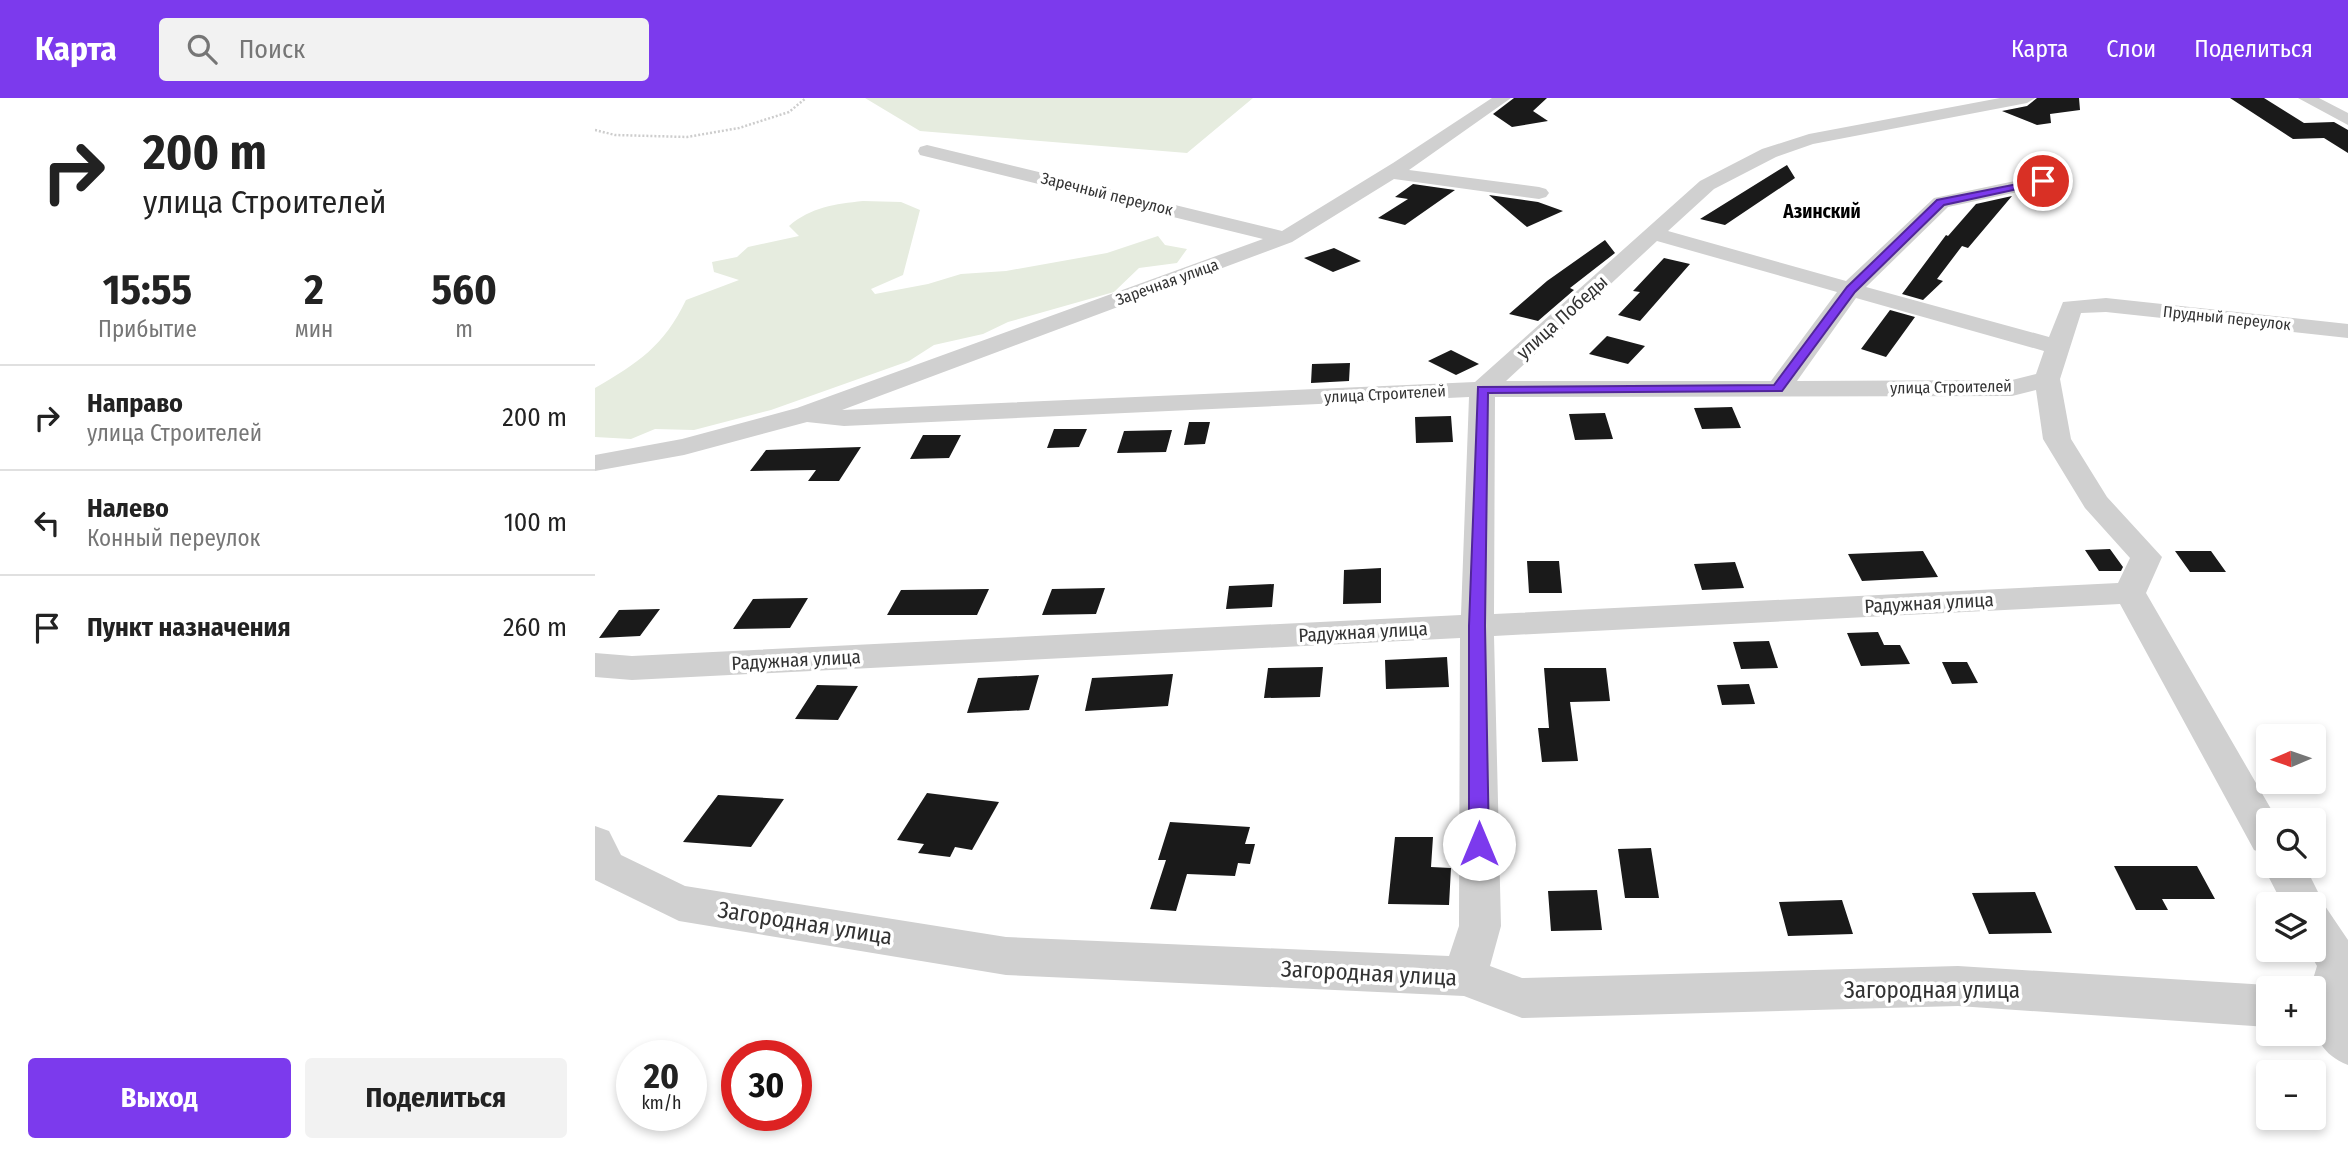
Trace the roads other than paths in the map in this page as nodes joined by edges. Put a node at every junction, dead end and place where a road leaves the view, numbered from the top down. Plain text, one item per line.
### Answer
1 (1503, 98) edge
2 (2027, 98) edge
3 (2306, 98) edge
4 (2348, 120) edge
5 (927, 151) dead end
6 (1391, 173) junction
7 (2043, 181) dead end
8 (1539, 193) dead end
9 (1654, 234) junction
10 (1285, 238) junction
11 (1851, 289) junction
12 (2348, 331) edge
13 (2056, 347) junction
14 (2047, 379) junction
15 (1482, 389) junction
16 (1778, 389) junction
17 (806, 414) junction
18 (595, 463) edge
19 (2130, 593) junction
20 (1477, 626) junction
21 (595, 664) edge
22 (2256, 818) edge
23 (600, 854) edge
24 (2326, 942) edge
25 (1465, 976) junction
26 (2256, 1005) edge
27 (2330, 1021) edge

1 - 6 street, Заречная улица
2 - 9 street, улица Победы
3 - 4 street
5 - 10 street, Заречный переулок
6 - 8 street
6 - 10 street, Заречная улица
7 - 11 street
9 - 11 street
9 - 15 street, улица Победы
10 - 17 street, Заречная улица
11 - 13 street
11 - 16 street
12 - 13 street, Прудный переулок
13 - 14 street
14 - 16 street, улица Строителей
14 - 19 street
15 - 16 street, улица Строителей
15 - 17 street, улица Строителей
15 - 20 street
17 - 18 street, Заречная улица
19 - 20 street, Радужная улица
19 - 22 street
20 - 21 street, Радужная улица
20 - 25 street
23 - 25 street, Загородная улица
24 - 27 street
25 - 26 street, Загородная улица

